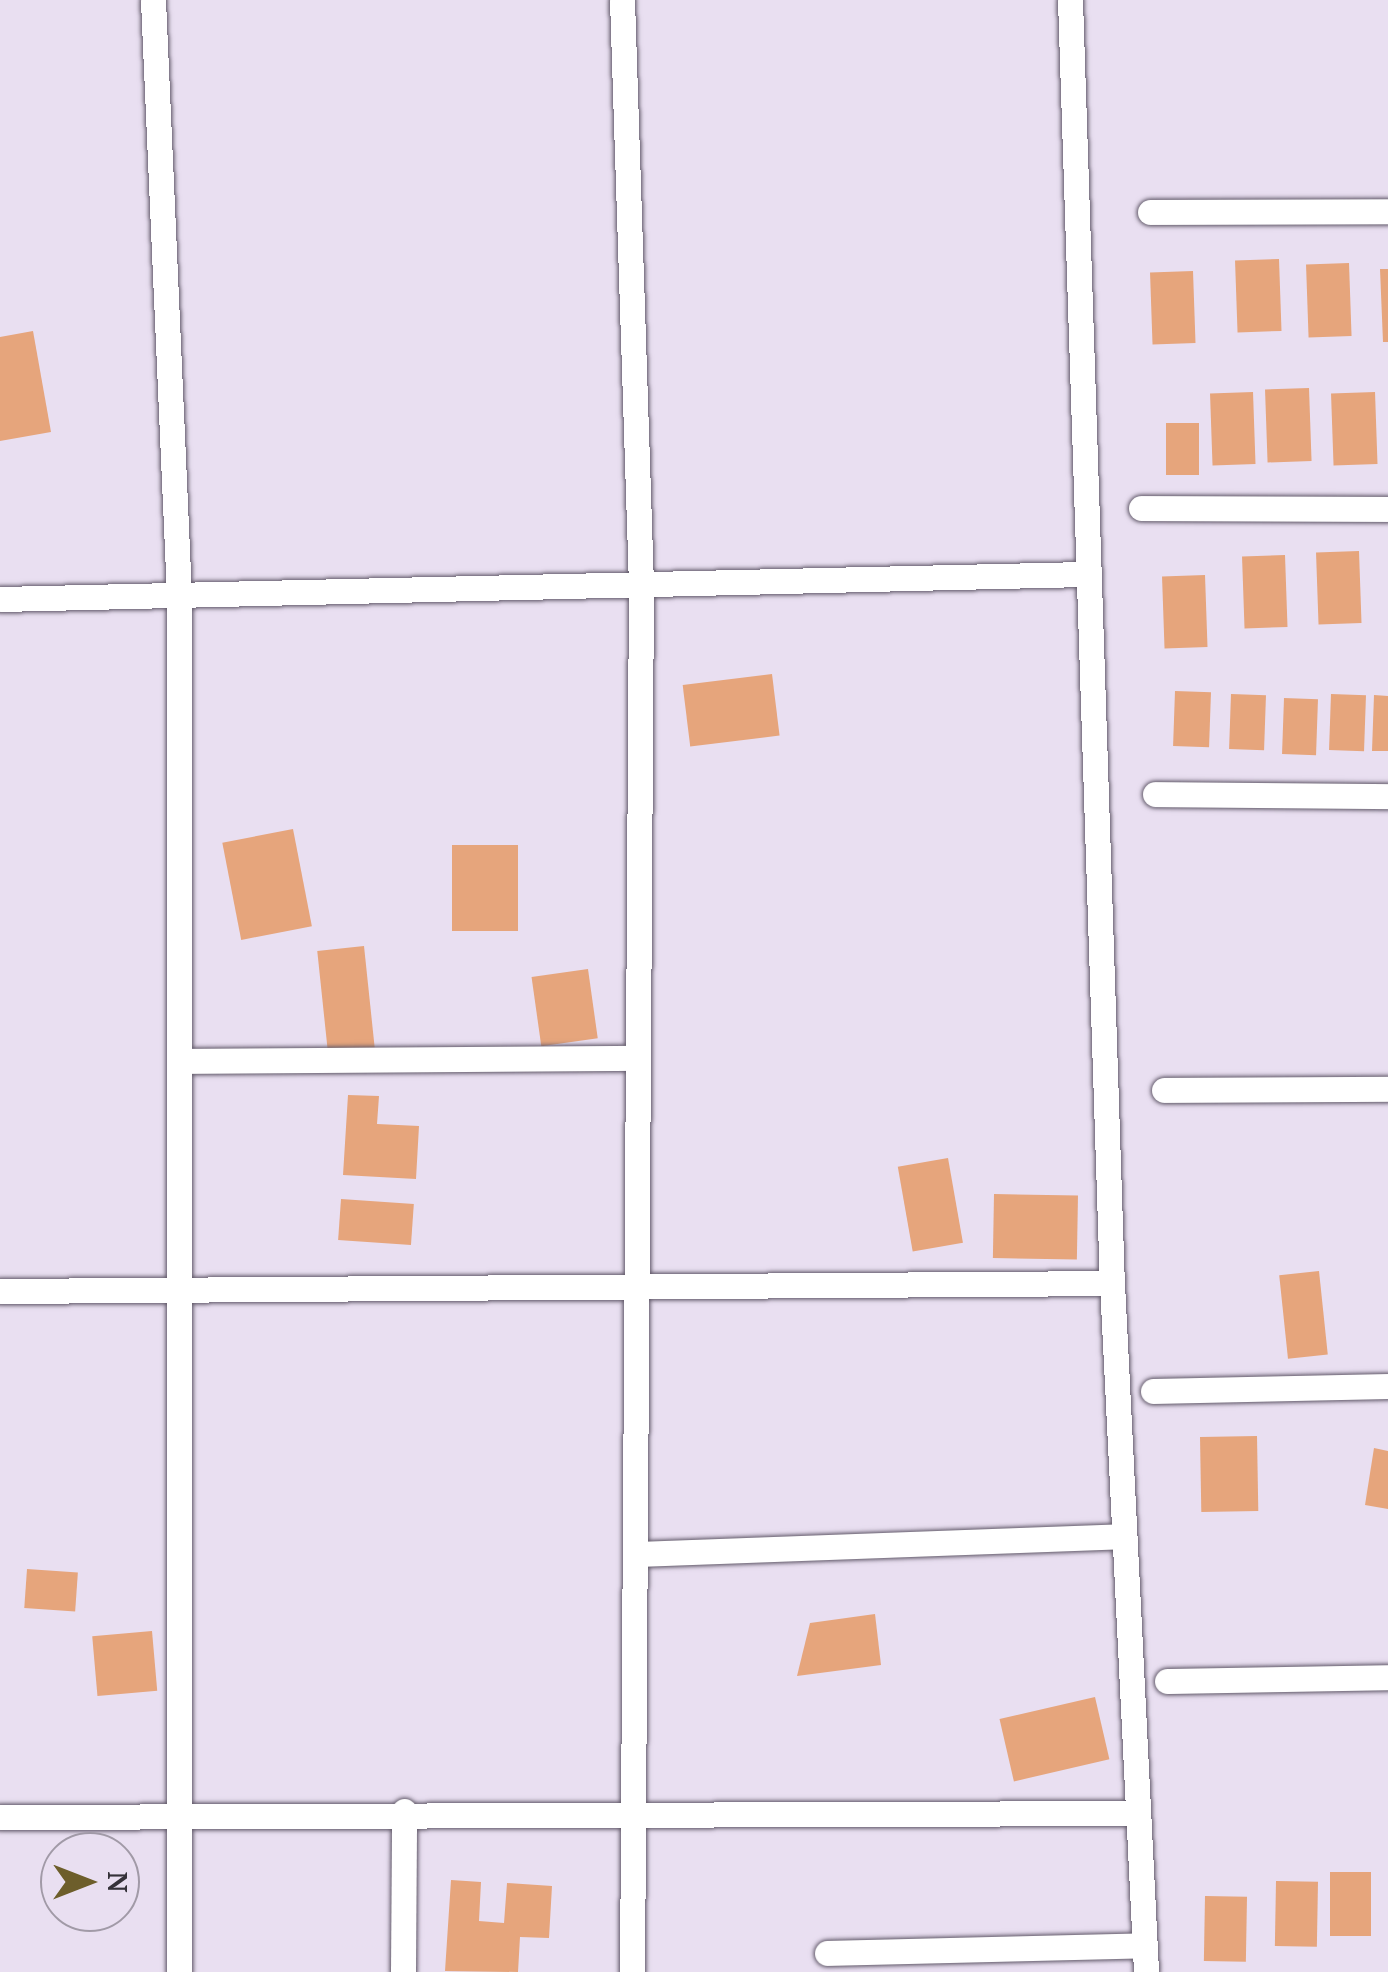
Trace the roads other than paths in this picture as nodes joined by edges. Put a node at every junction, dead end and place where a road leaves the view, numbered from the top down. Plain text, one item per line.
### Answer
1 (153, 0) edge
2 (622, 0) edge
3 (1070, 0) edge
4 (1388, 211) edge
5 (1150, 212) dead end
6 (1142, 508) dead end
7 (1388, 508) edge
8 (1088, 574) junction
9 (641, 584) junction
10 (180, 595) junction
11 (0, 599) edge
12 (1154, 794) dead end
13 (1388, 796) edge
14 (638, 1058) junction
15 (182, 1062) junction
16 (1388, 1089) edge
17 (1164, 1090) dead end
18 (1112, 1283) junction
19 (0, 1290) edge
20 (637, 1290) junction
21 (180, 1291) junction
22 (1388, 1386) edge
23 (1153, 1392) dead end
24 (1124, 1536) junction
25 (636, 1554) junction
26 (1388, 1677) edge
27 (1166, 1682) dead end
28 (404, 1811) junction
29 (179, 1812) junction
30 (636, 1812) junction
31 (1137, 1813) junction
32 (0, 1816) edge
33 (1145, 1945) junction
34 (827, 1953) dead end
35 (179, 1972) edge
36 (403, 1972) edge
37 (632, 1972) edge
38 (1146, 1972) edge

1 - 10 street
2 - 9 street
3 - 8 street
4 - 5 street
6 - 7 street
8 - 9 street
8 - 18 street
9 - 10 street
9 - 14 street
10 - 11 street
10 - 15 street
12 - 13 street
14 - 15 street
14 - 20 street
15 - 21 street
16 - 17 street
18 - 20 street
18 - 24 street
19 - 21 street
20 - 21 street
20 - 25 street
21 - 29 street
22 - 23 street
24 - 25 street
24 - 31 street
25 - 30 street
26 - 27 street
28 - 29 street
28 - 30 street
28 - 36 street
29 - 32 street
29 - 35 street
30 - 31 street
30 - 37 street
31 - 33 street
33 - 34 street
33 - 38 street

